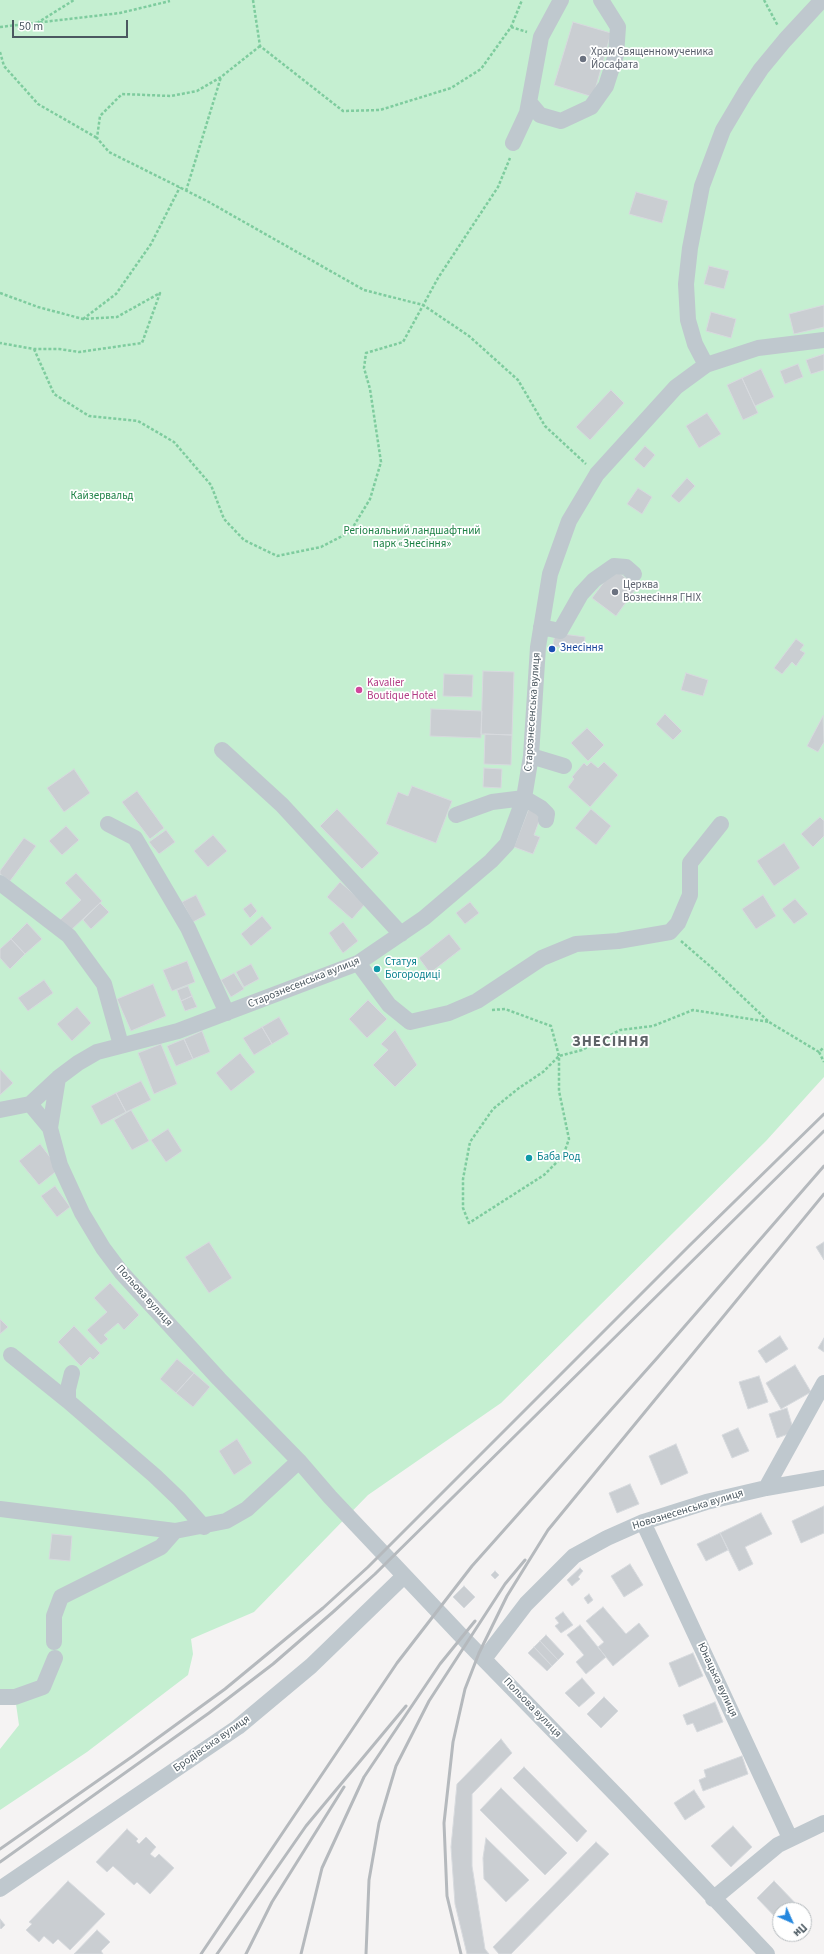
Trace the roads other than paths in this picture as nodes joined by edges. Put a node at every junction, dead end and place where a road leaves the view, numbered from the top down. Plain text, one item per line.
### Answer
1 (561, 0) edge
2 (601, 0) edge
3 (822, 0) edge
4 (529, 102) junction
5 (513, 143) road end
6 (824, 340) edge
7 (706, 365) junction
8 (634, 574) dead end
9 (541, 627) junction
10 (222, 750) dead end
11 (531, 756) junction
12 (564, 766) dead end
13 (524, 798) junction
14 (456, 815) dead end
15 (546, 820) dead end
16 (108, 824) dead end
17 (721, 824) dead end
18 (0, 883) edge
19 (401, 934) junction
20 (358, 963) junction
21 (227, 1013) junction
22 (121, 1045) junction
23 (58, 1078) junction
24 (30, 1104) junction
25 (0, 1110) edge
26 (50, 1128) junction
27 (11, 1355) dead end
28 (72, 1373) dead end
29 (824, 1382) edge
30 (68, 1401) junction
31 (299, 1461) junction
32 (824, 1478) edge
33 (766, 1488) junction
34 (0, 1509) edge
35 (643, 1522) junction
36 (204, 1526) junction
37 (175, 1531) junction
38 (404, 1576) junction
39 (484, 1659) junction
40 (0, 1697) edge
41 (824, 1823) edge
42 (790, 1838) junction
43 (0, 1889) edge
44 (714, 1899) junction
45 (767, 1954) edge

1 - 4 street
2 - 4 street
3 - 7 street
4 - 5 street
6 - 7 street, Старознесенська вулиця
7 - 9 street, Старознесенська вулиця
8 - 9 street
9 - 11 street, Старознесенська вулиця
10 - 19 street
11 - 12 street
11 - 13 street, Старознесенська вулиця
13 - 14 street
13 - 15 street
13 - 19 street, Старознесенська вулиця
16 - 21 street
17 - 20 street
18 - 22 street
19 - 20 street, Старознесенська вулиця
20 - 21 street, Старознесенська вулиця
21 - 22 street, Старознесенська вулиця
22 - 23 street, Старознесенська вулиця
23 - 24 street, Старознесенська вулиця
23 - 26 street
24 - 25 street
24 - 26 street, Польова вулиця
26 - 31 street, Польова вулиця
27 - 30 street
28 - 30 street
29 - 33 street
30 - 36 street
31 - 36 street
31 - 38 street, Польова вулиця
32 - 33 street, Новознесенська вулиця
33 - 35 street, Новознесенська вулиця
34 - 37 street
35 - 39 street, Новознесенська вулиця
35 - 42 street, Юнацька вулиця
36 - 37 street
37 - 40 street
38 - 39 street, Польова вулиця
38 - 43 street, Бродівська вулиця
39 - 44 street, Польова вулиця
41 - 42 street
42 - 44 street
44 - 45 street, Польова вулиця

